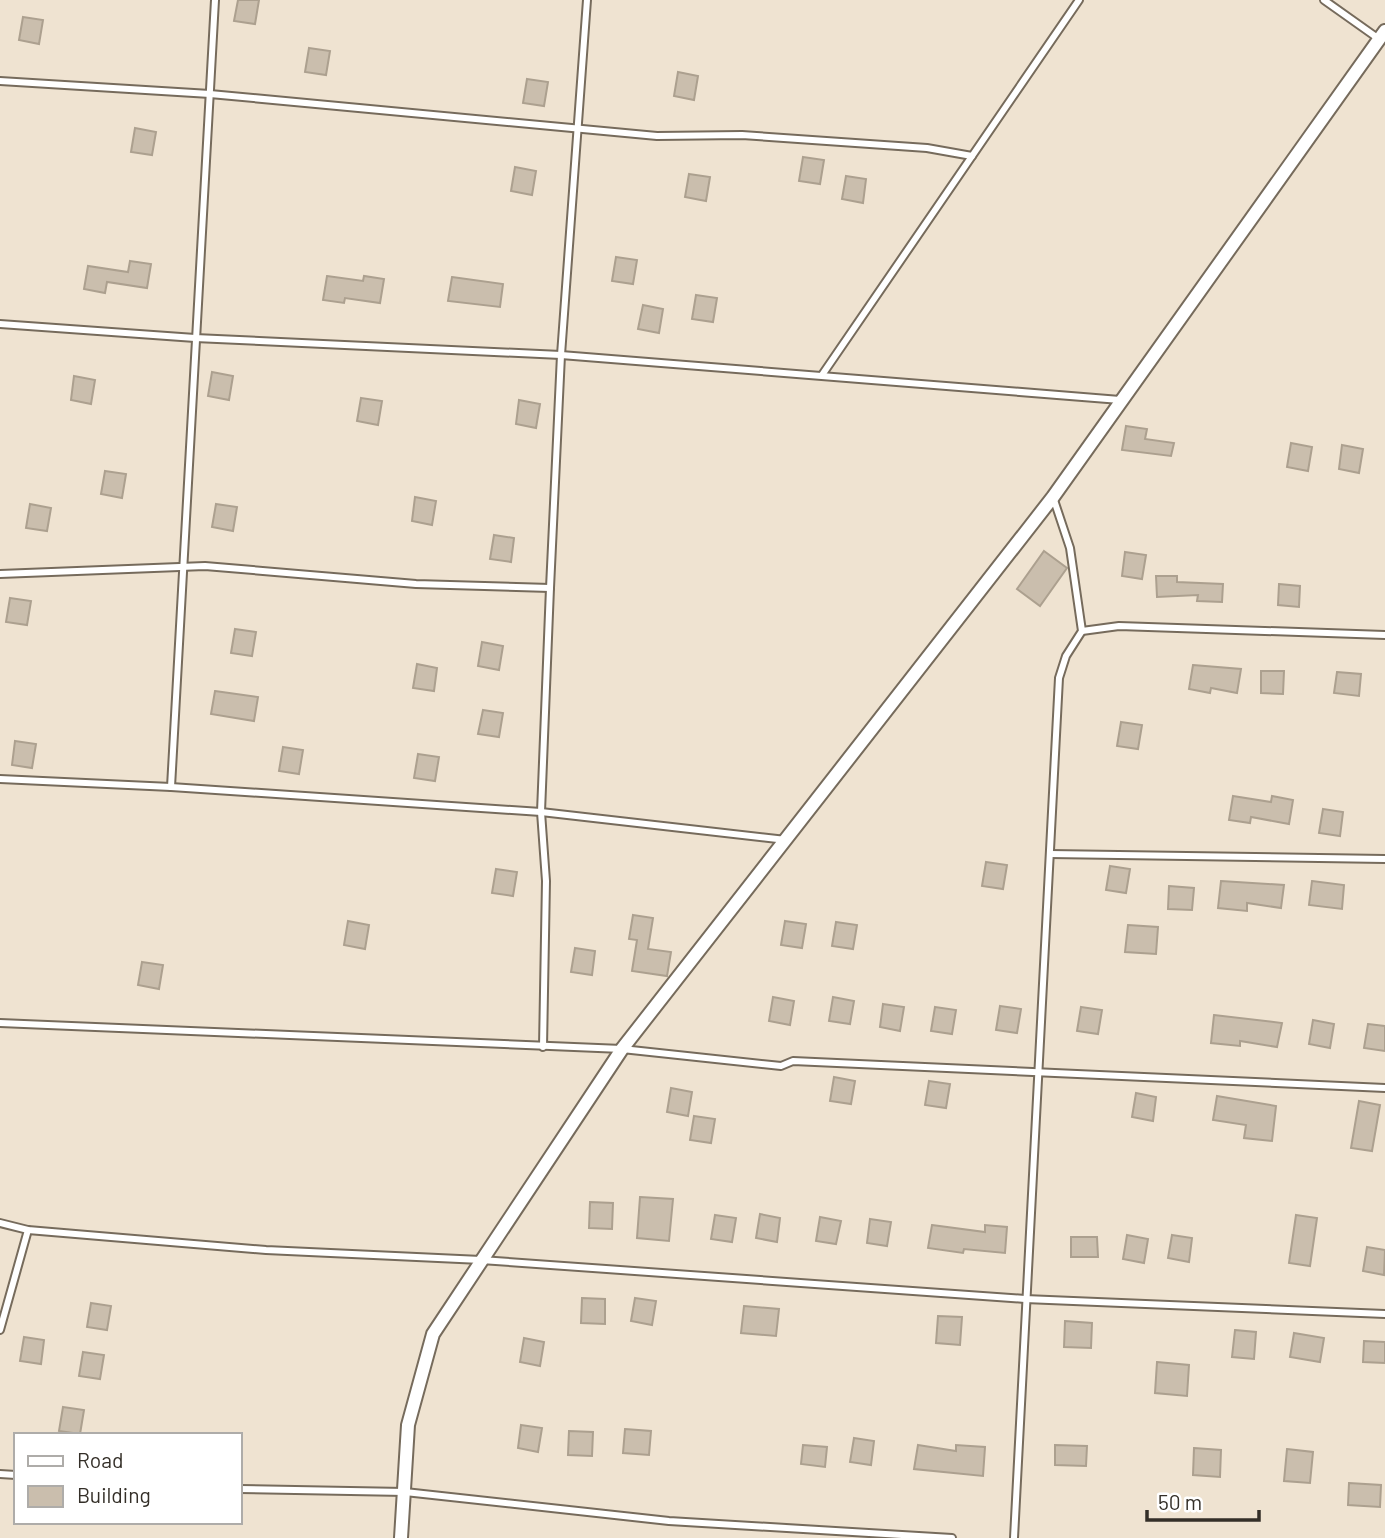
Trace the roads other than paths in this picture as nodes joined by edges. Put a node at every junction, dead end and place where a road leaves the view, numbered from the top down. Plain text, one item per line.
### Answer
1 (215, 0) edge
2 (587, 0) edge
3 (1079, 0) edge
4 (1324, 0) edge
5 (1382, 35) edge
6 (0, 81) edge
7 (210, 94) junction
8 (578, 126) junction
9 (972, 156) junction
10 (0, 324) edge
11 (195, 338) junction
12 (561, 355) junction
13 (822, 375) junction
14 (1122, 400) junction
15 (1054, 497) junction
16 (183, 567) junction
17 (0, 574) edge
18 (550, 588) junction
19 (1082, 631) junction
20 (1385, 635) edge
21 (0, 779) edge
22 (171, 786) junction
23 (541, 812) junction
24 (786, 840) junction
25 (1050, 854) junction
26 (1385, 859) edge
27 (0, 1023) edge
28 (542, 1048) junction
29 (622, 1049) junction
30 (1038, 1071) junction
31 (1385, 1088) edge
32 (0, 1223) edge
33 (27, 1230) junction
34 (481, 1261) junction
35 (1025, 1299) junction
36 (1385, 1314) edge
37 (0, 1330) edge
38 (242, 1489) edge
39 (405, 1492) junction
40 (401, 1538) edge
41 (952, 1538) edge
42 (1014, 1538) edge

1 - 7 lane
2 - 8 lane
3 - 9 lane
4 - 5 lane
5 - 14 street
6 - 7 lane
7 - 8 lane
7 - 11 lane
8 - 9 lane
8 - 12 lane
9 - 13 lane
10 - 11 lane
11 - 12 lane
11 - 16 lane
12 - 13 lane
12 - 18 lane
13 - 14 lane
14 - 15 street
15 - 19 lane
15 - 24 street
16 - 17 lane
16 - 18 lane
16 - 22 lane
18 - 23 lane
19 - 20 lane
19 - 25 lane
21 - 22 lane
22 - 23 lane
23 - 24 lane
23 - 28 lane
24 - 29 street
25 - 26 lane
25 - 30 lane
27 - 28 lane
28 - 29 lane
29 - 30 lane
29 - 34 street
30 - 31 lane
30 - 35 lane
32 - 33 lane
33 - 34 lane
33 - 37 lane
34 - 35 lane
34 - 39 street
35 - 36 lane
35 - 42 lane
38 - 39 lane
39 - 40 street
39 - 41 lane

